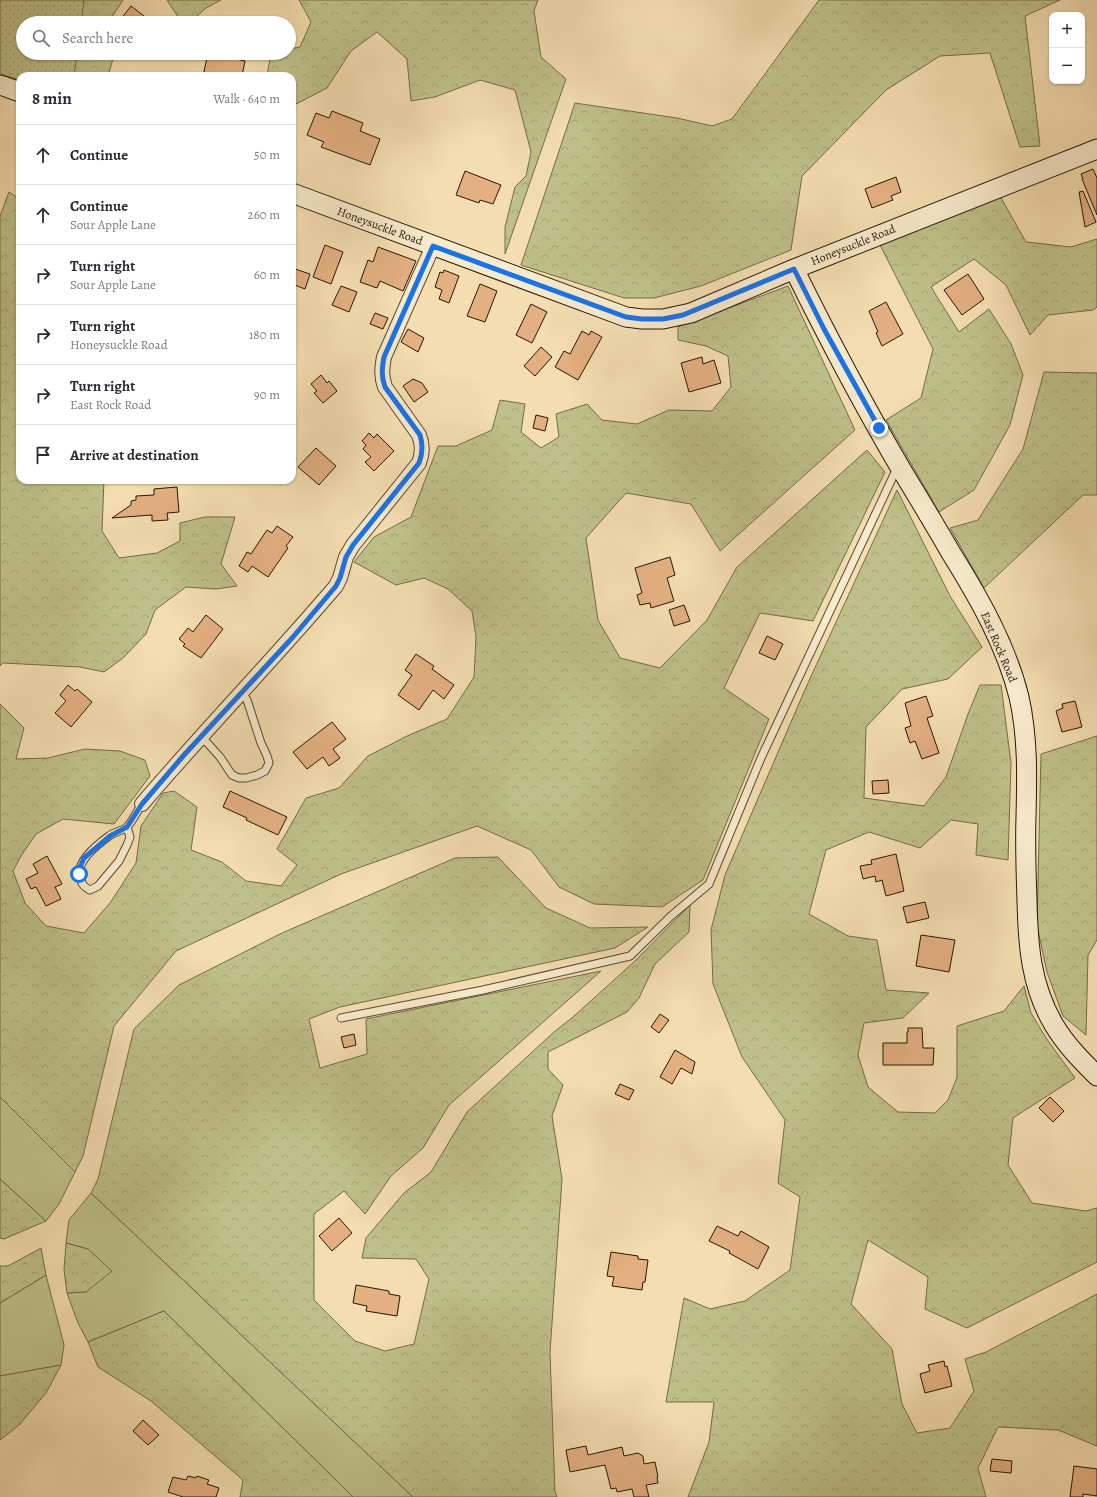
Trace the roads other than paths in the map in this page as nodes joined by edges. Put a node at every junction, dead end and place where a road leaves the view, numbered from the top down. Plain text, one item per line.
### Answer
1 (0, 85) edge
2 (16, 91) edge
3 (1097, 149) edge
4 (296, 195) edge
5 (433, 246) junction
6 (794, 269) junction
7 (899, 464) junction
8 (242, 692) junction
9 (201, 736) junction
10 (142, 804) joint
11 (127, 827) junction
12 (341, 1018) dead end
13 (1097, 1076) edge

1 - 2 street
3 - 6 street, Honeysuckle Road
4 - 5 street, Honeysuckle Road
5 - 6 street, Honeysuckle Road
5 - 8 street
6 - 7 street, East Rock Road
7 - 12 lane
7 - 13 street, East Rock Road
8 - 9 street
8 - 9 lane
9 - 10 street
10 - 11 lane
11 - 11 lane

